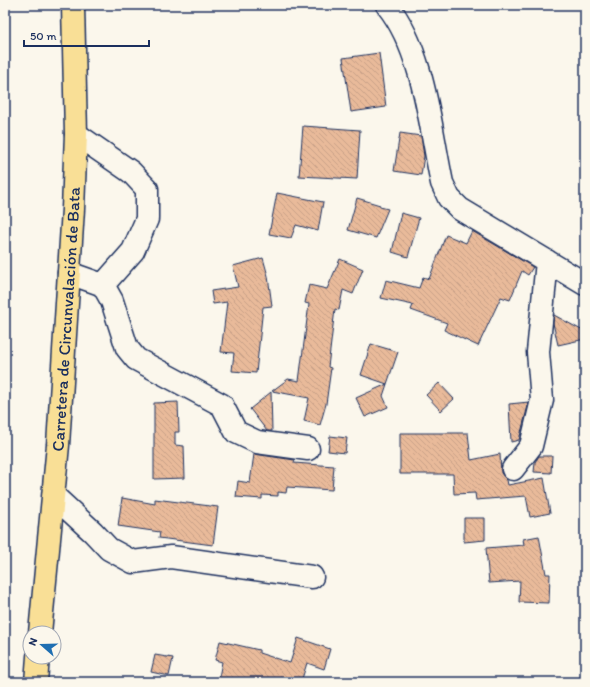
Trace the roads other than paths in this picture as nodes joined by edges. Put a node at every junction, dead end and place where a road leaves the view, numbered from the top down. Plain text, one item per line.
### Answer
1 (73, 5) edge
2 (387, 5) edge
3 (76, 134) junction
4 (547, 261) junction
5 (69, 273) junction
6 (585, 284) edge
7 (103, 285) junction
8 (308, 449) dead end
9 (513, 469) dead end
10 (54, 496) junction
11 (312, 576) dead end
12 (41, 625) edge
13 (37, 665) edge
14 (36, 682) edge

1 - 3 main road, Carretera de Circunvalación de Bata
2 - 4 street
3 - 5 main road, Carretera de Circunvalación de Bata
3 - 7 street
4 - 6 street
4 - 9 street
5 - 7 street
5 - 10 main road, Carretera de Circunvalación de Bata
7 - 8 street
10 - 11 street
10 - 12 main road, Carretera de Circunvalación de Bata
13 - 14 main road

